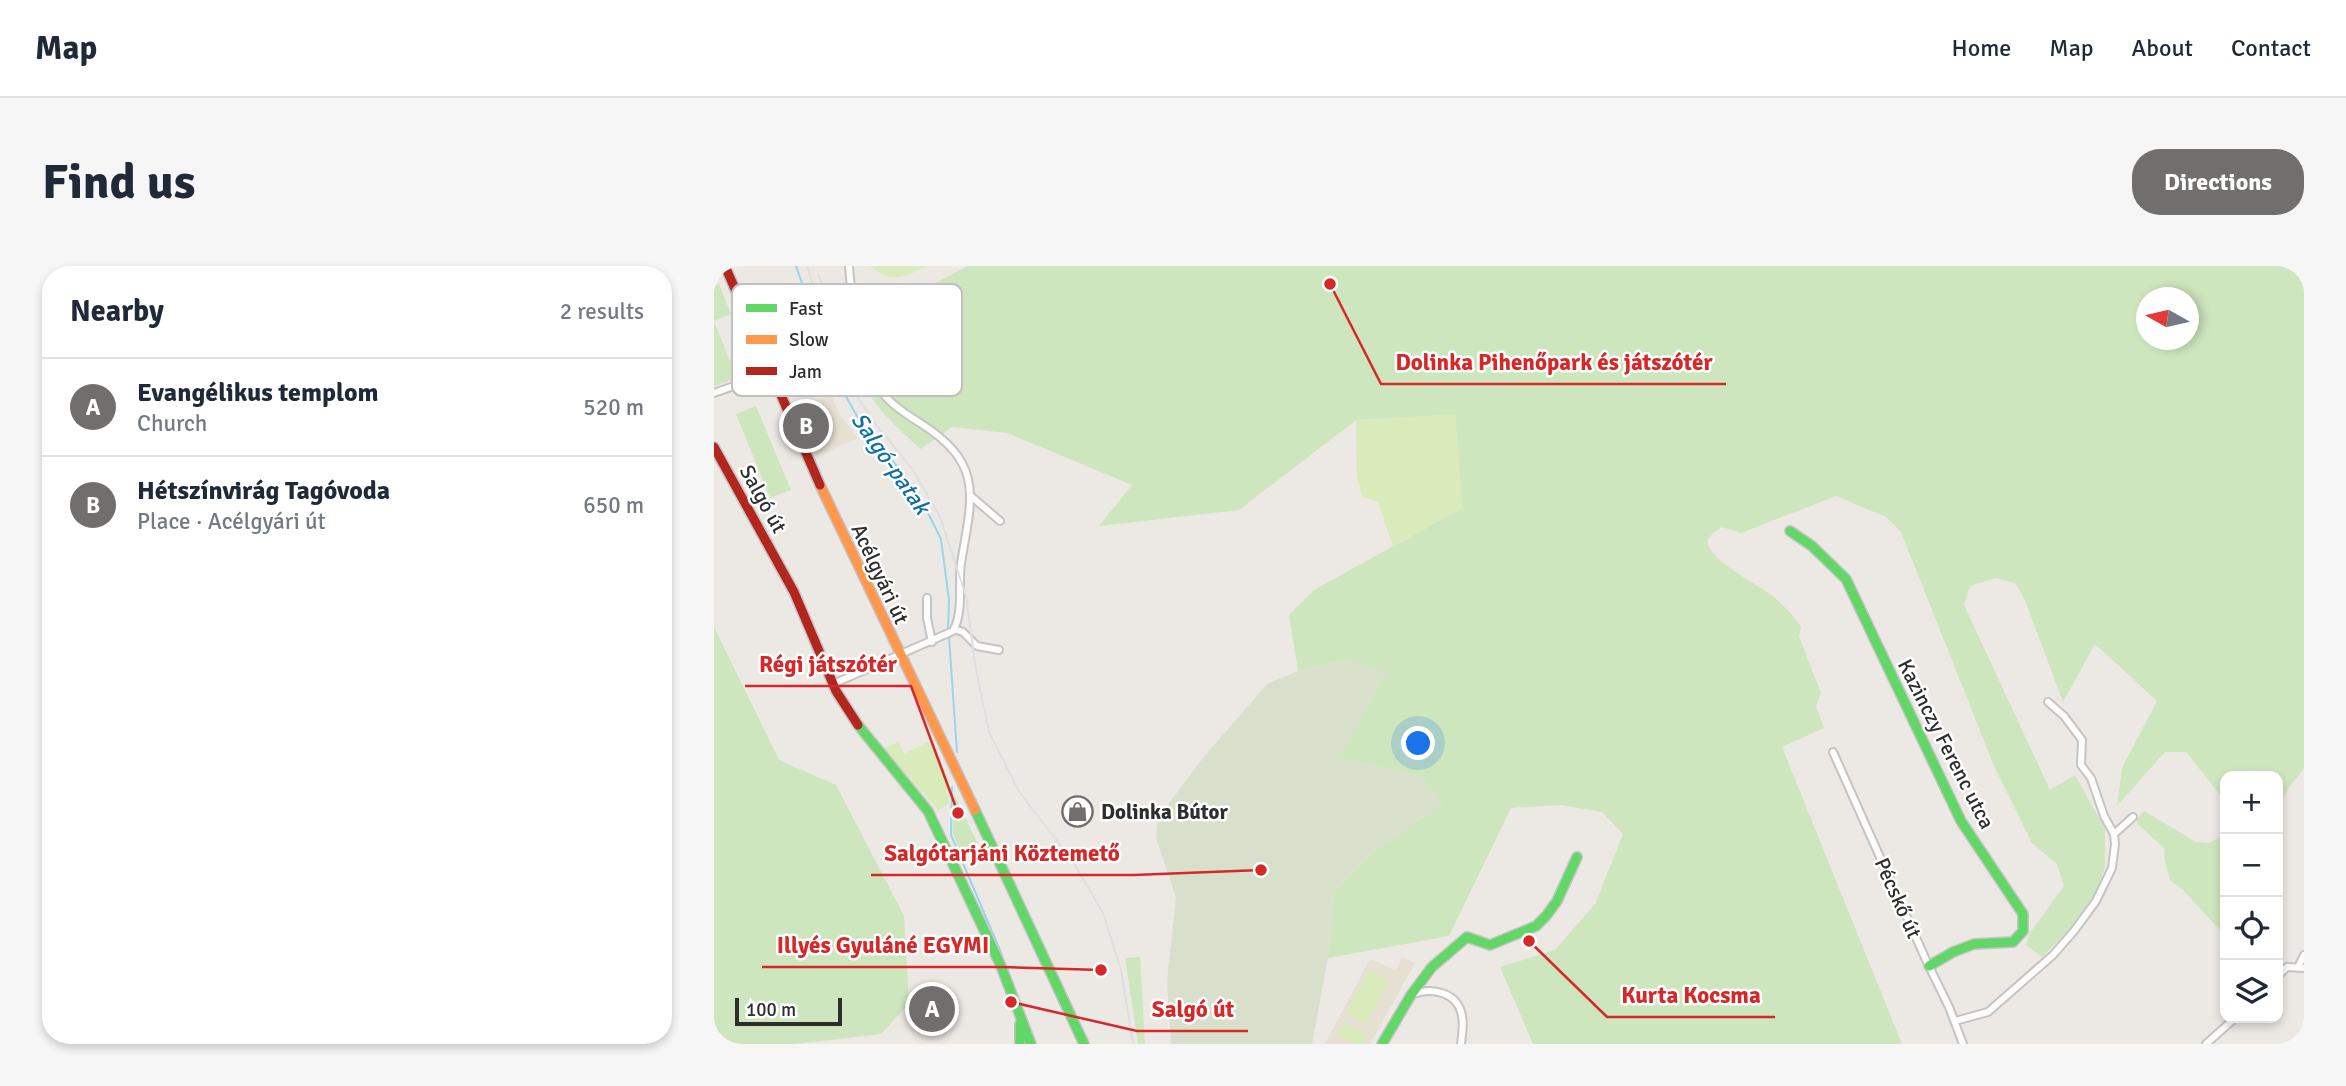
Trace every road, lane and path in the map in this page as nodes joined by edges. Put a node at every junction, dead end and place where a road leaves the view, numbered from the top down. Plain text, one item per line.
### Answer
1 (725, 266) edge
2 (849, 266) edge
3 (732, 284) edge
4 (851, 284) edge
5 (732, 386) edge
6 (714, 393) edge
7 (779, 396) edge
8 (884, 396) edge
9 (714, 447) edge
10 (972, 497) junction
11 (1000, 521) dead end
12 (1790, 531) dead end
13 (927, 598) dead end
14 (950, 632) junction
15 (932, 642) junction
16 (999, 650) dead end
17 (899, 656) junction
18 (833, 684) junction
19 (2048, 702) dead end
20 (1833, 752) dead end
21 (2133, 817) dead end
22 (2114, 834) junction
23 (1577, 857) dead end
24 (2304, 956) edge
25 (1928, 967) junction
26 (2301, 967) edge
27 (2283, 971) edge
28 (1426, 975) junction
29 (1438, 991) junction
30 (1411, 995) junction
31 (1018, 1009) junction
32 (1955, 1021) junction
33 (2229, 1023) edge
34 (1020, 1044) edge
35 (1031, 1044) edge
36 (1084, 1044) edge
37 (1382, 1044) edge
38 (1461, 1044) edge
39 (1963, 1044) edge
40 (2206, 1044) edge

1 - 3 street, Acélgyári út
2 - 4 street
5 - 6 street
7 - 17 street, Acélgyári út
8 - 10 street
9 - 18 street, Salgó út
10 - 11 street
10 - 14 street
12 - 25 street, Kazinczy Ferenc utca
13 - 15 street
14 - 15 street
14 - 16 street
15 - 17 street
17 - 18 street
17 - 36 street, Acélgyári út
18 - 31 street, Salgó út
19 - 22 street
20 - 25 street, Pécskő út
21 - 22 street
22 - 32 street
23 - 28 street
24 - 26 street
25 - 32 street, Pécskő út
26 - 27 street
28 - 29 street
28 - 30 street
29 - 30 street
29 - 38 street
30 - 37 street
31 - 34 street
31 - 35 street, Salgó út
32 - 39 street, Pécskő út
33 - 40 street

